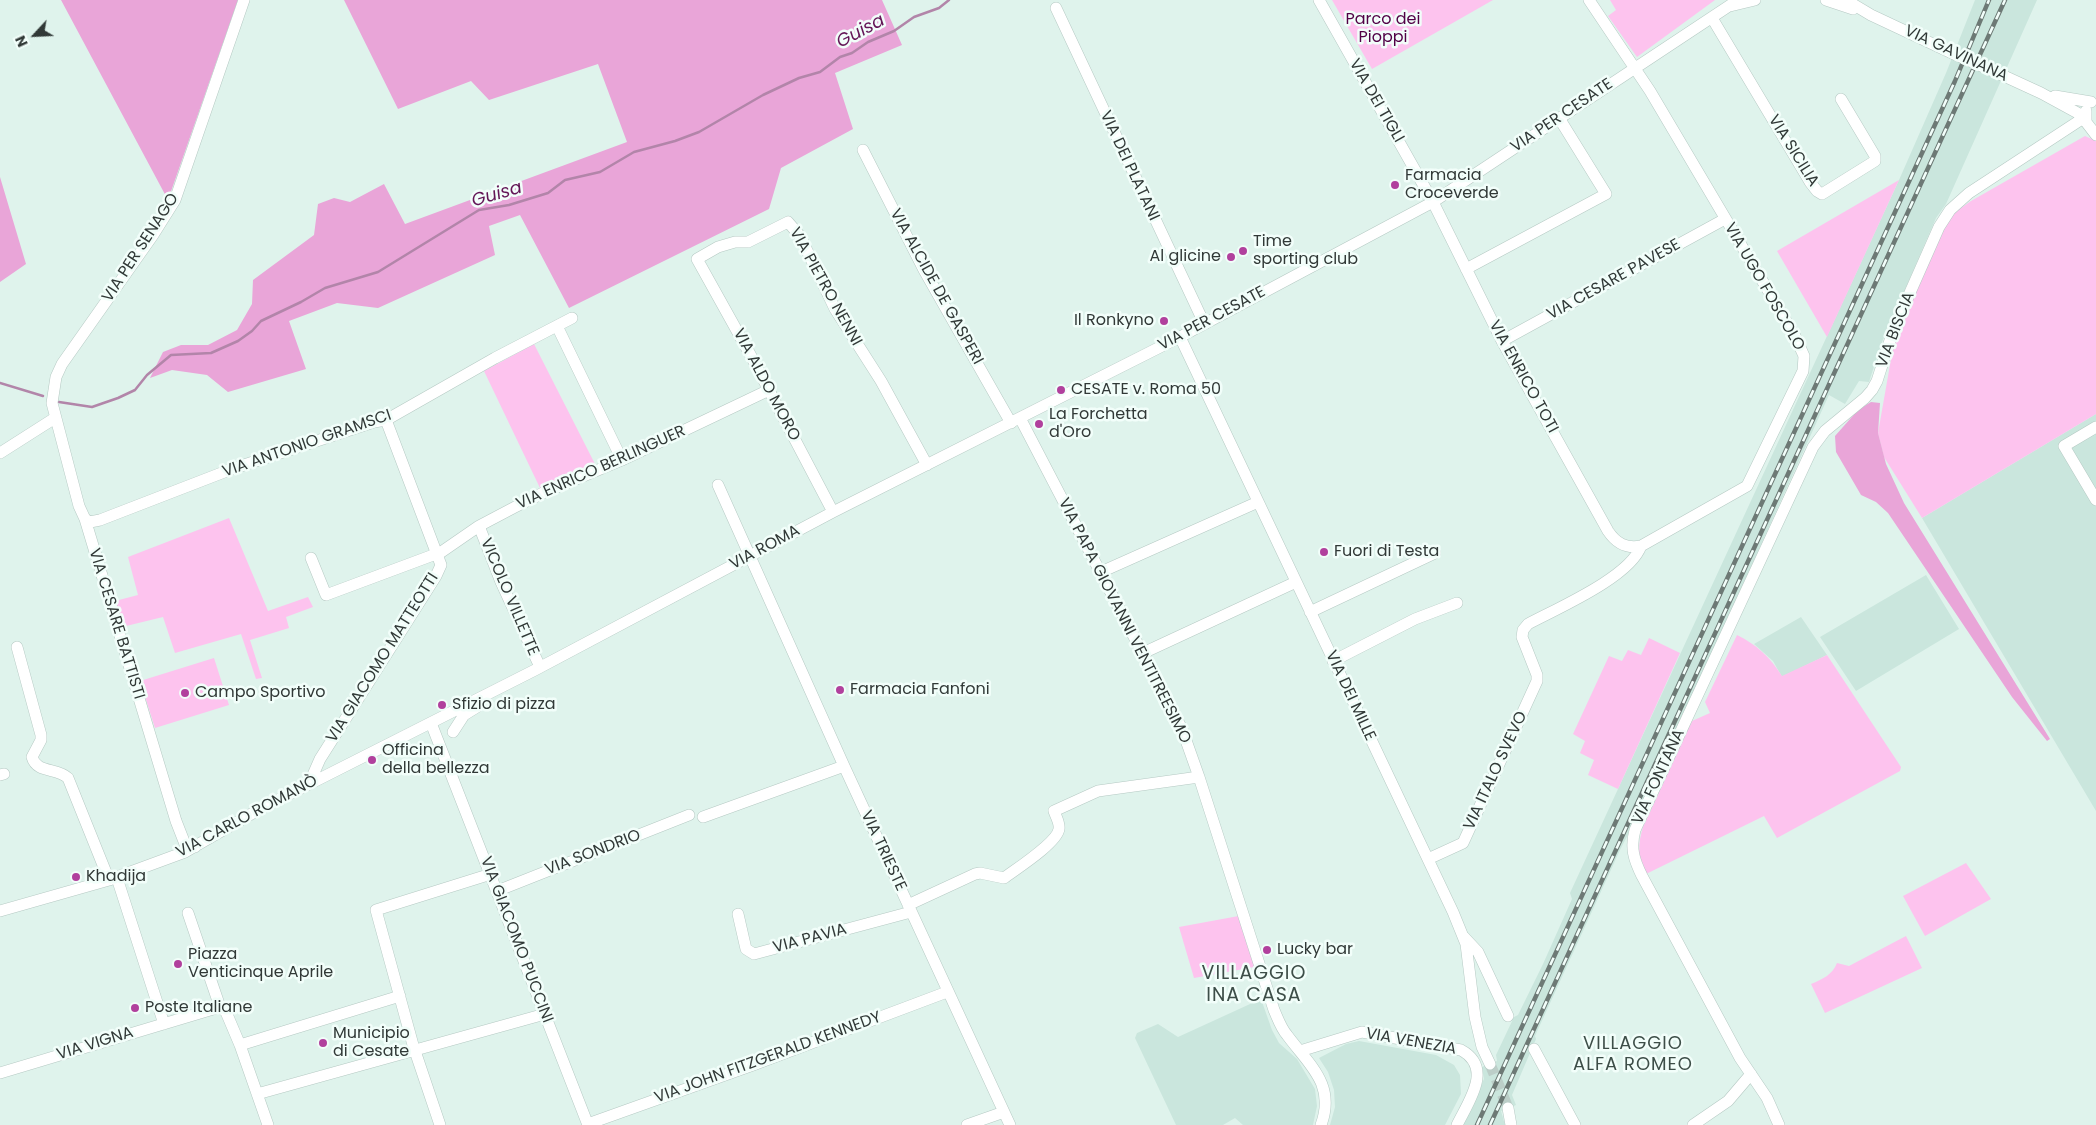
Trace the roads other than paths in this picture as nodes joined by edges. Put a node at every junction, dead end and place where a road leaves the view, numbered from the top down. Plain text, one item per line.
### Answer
1 (244, 0) edge
2 (1319, 0) edge
3 (1589, 0) edge
4 (1755, 0) edge
5 (1826, 0) edge
6 (1846, 0) edge
7 (1733, 3) edge
8 (1056, 8) dead end
9 (1871, 15) junction
10 (1712, 18) junction
11 (1635, 67) junction
12 (2041, 93) junction
13 (1841, 99) dead end
14 (2093, 100) edge
15 (1559, 118) junction
16 (2090, 126) edge
17 (863, 150) dead end
18 (1433, 202) junction
19 (1725, 219) junction
20 (697, 259) joint
21 (1466, 269) junction
22 (572, 318) dead end
23 (1204, 324) junction
24 (557, 326) junction
25 (1180, 337) junction
26 (1502, 341) junction
27 (1101, 377) joint
28 (769, 390) junction
29 (52, 404) joint
30 (55, 418) junction
31 (386, 420) junction
32 (1016, 421) junction
33 (2096, 426) edge
34 (0, 453) edge
35 (622, 460) junction
36 (927, 465) junction
37 (718, 485) dead end
38 (2096, 500) edge
39 (1258, 502) junction
40 (833, 512) junction
41 (86, 519) junction
42 (479, 526) junction
43 (1622, 545) junction
44 (1640, 546) junction
45 (1435, 553) dead end
46 (436, 554) junction
47 (749, 556) junction
48 (311, 558) dead end
49 (1760, 559) joint
50 (732, 564) junction
51 (1625, 568) junction
52 (1101, 572) junction
53 (758, 576) junction
54 (1296, 582) junction
55 (1457, 602) dead end
56 (1310, 612) junction
57 (17, 647) dead end
58 (1143, 653) junction
59 (1333, 661) junction
60 (540, 667) junction
61 (1533, 690) joint
62 (489, 694) junction
63 (454, 711) junction
64 (431, 723) junction
65 (453, 732) junction
66 (444, 754) junction
67 (844, 766) junction
68 (1200, 776) junction
69 (309, 784) junction
70 (689, 815) dead end
71 (703, 818) dead end
72 (187, 848) junction
73 (1428, 859) junction
74 (491, 874) junction
75 (113, 879) junction
76 (497, 891) junction
77 (909, 908) junction
78 (0, 911) edge
79 (188, 913) dead end
80 (738, 914) dead end
81 (1463, 936) junction
82 (947, 992) junction
83 (400, 996) junction
84 (220, 1007) junction
85 (545, 1014) junction
86 (1508, 1016) dead end
87 (164, 1024) junction
88 (240, 1045) junction
89 (415, 1049) junction
90 (1534, 1049) dead end
91 (1300, 1051) junction
92 (1490, 1064) tunnel mouth
93 (0, 1073) edge
94 (1750, 1074) junction
95 (258, 1094) junction
96 (1508, 1108) tunnel mouth
97 (1004, 1112) junction
98 (588, 1124) edge
99 (268, 1125) edge
100 (440, 1125) edge
101 (968, 1125) edge
102 (1010, 1125) edge
103 (1321, 1125) edge
104 (1457, 1125) edge
105 (1511, 1125) edge
106 (1575, 1125) edge
107 (1693, 1125) edge
108 (1779, 1125) edge

1 - 29 street, VIA PER SENAGO
2 - 18 street, VIA DEI TIGLI
3 - 11 street, VIA UGO FOSCOLO
4 - 7 street, VIA PER CESATE
5 - 9 street, VIA GAVINANA
6 - 9 street, VIA GAVINANA
7 - 10 street, VIA PER CESATE
8 - 23 street, VIA DEI PLATANI
9 - 12 street, VIA GAVINANA, bridge
10 - 11 street, VIA PER CESATE
10 - 13 street, VIA SICILIA
11 - 15 street, VIA PER CESATE
11 - 19 street, VIA UGO FOSCOLO
12 - 14 street, VIA GAVINANA
12 - 16 street, VIA GAVINANA
14 - 16 street
15 - 18 street, VIA PER CESATE
15 - 21 street
16 - 49 street, VIA BISCIA
17 - 32 street, VIA ALCIDE DE GASPERI
18 - 21 street, VIA ENRICO TOTI
18 - 23 street, VIA PER CESATE
19 - 26 street, VIA CESARE PAVESE
19 - 44 street, VIA UGO FOSCOLO
20 - 28 street, VIA ALDO MORO
20 - 36 street, VIA PIETRO NENNI
21 - 26 street, VIA ENRICO TOTI
22 - 24 street, VIA ANTONIO GRAMSCI
23 - 25 street, VIA PER CESATE
24 - 31 street, VIA ANTONIO GRAMSCI
24 - 35 street
25 - 27 street, VIA PER CESATE
25 - 39 street, VIA DEI MILLE
26 - 43 street, VIA ENRICO TOTI
27 - 32 street, VIA ROMA
28 - 35 street, VIA ENRICO BERLINGUER
28 - 40 street, VIA ALDO MORO
29 - 30 street, VIA CESARE BATTISTI
30 - 34 street
30 - 41 street, VIA CESARE BATTISTI
31 - 41 street, VIA ANTONIO GRAMSCI
31 - 46 street, VIA GIACOMO MATTEOTTI
32 - 36 street, VIA ROMA
32 - 52 street, VIA PAPA GIOVANNI VENTITREESIMO
33 - 38 street
35 - 42 street, VIA ENRICO BERLINGUER
36 - 40 street, VIA ROMA
37 - 47 street, VIA TRIESTE
39 - 52 street
39 - 54 street, VIA DEI MILLE
40 - 47 street, VIA ROMA
41 - 72 street, VIA CESARE BATTISTI
42 - 46 street, VIA ENRICO BERLINGUER
42 - 60 street, VICOLO VILLETTE
43 - 44 street
43 - 51 street
44 - 51 street, VIA UGO FOSCOLO
45 - 56 street
46 - 48 street, VIA ENRICO BERLINGUER
46 - 69 street, VIA GIACOMO MATTEOTTI
47 - 50 street, VIA ROMA
47 - 53 street, VIA TRIESTE
49 - 94 street, VIA FONTANA
50 - 53 street
50 - 60 street, VIA ROMA
51 - 61 street, VIA UGO FOSCOLO
52 - 58 street, VIA PAPA GIOVANNI VENTITREESIMO
53 - 67 street, VIA TRIESTE
54 - 56 street, VIA DEI MILLE
54 - 58 street
55 - 59 street
56 - 59 street, VIA DEI MILLE
57 - 75 street
58 - 68 street, VIA PAPA GIOVANNI VENTITREESIMO
59 - 73 street, VIA DEI MILLE
60 - 62 street, VIA ROMA
61 - 73 street, VIA ITALO SVEVO
62 - 63 street, VIA ROMA
62 - 65 street
63 - 64 street, VIA ROMA
63 - 65 street
64 - 66 street, VIA GIACOMO PUCCINI
64 - 69 street, VIA CARLO ROMANÒ
65 - 66 street
66 - 74 street, VIA GIACOMO PUCCINI
67 - 71 street
67 - 77 street, VIA TRIESTE
68 - 77 street, VIA PAVIA
68 - 91 street, VIA PAPA GIOVANNI VENTITREESIMO
69 - 72 street, VIA CARLO ROMANÒ
70 - 76 street, VIA SONDRIO
72 - 75 street, VIA CARLO ROMANÒ
73 - 81 street, VIA DEI MILLE
74 - 76 street, VIA GIACOMO PUCCINI
74 - 83 street
75 - 78 street, VIA CARLO ROMANÒ
75 - 87 street
76 - 85 street, VIA GIACOMO PUCCINI
77 - 80 street, VIA PAVIA
77 - 82 street, VIA TRIESTE
79 - 84 street
81 - 86 street
81 - 92 street, VIA DEI MILLE
82 - 97 street, VIA TRIESTE
82 - 98 street, VIA JOHN FITZGERALD KENNEDY
83 - 88 street
83 - 89 street
84 - 87 street, VIA VIGNA
84 - 88 street
85 - 89 street
85 - 98 street, VIA GIACOMO PUCCINI
87 - 93 street, VIA VIGNA
88 - 95 street
89 - 95 street
89 - 100 street
90 - 106 street
91 - 103 street
91 - 104 street, VIA VENEZIA
94 - 107 street
94 - 108 street, VIA FONTANA
95 - 99 street
96 - 105 street
97 - 101 street
97 - 102 street, VIA TRIESTE

